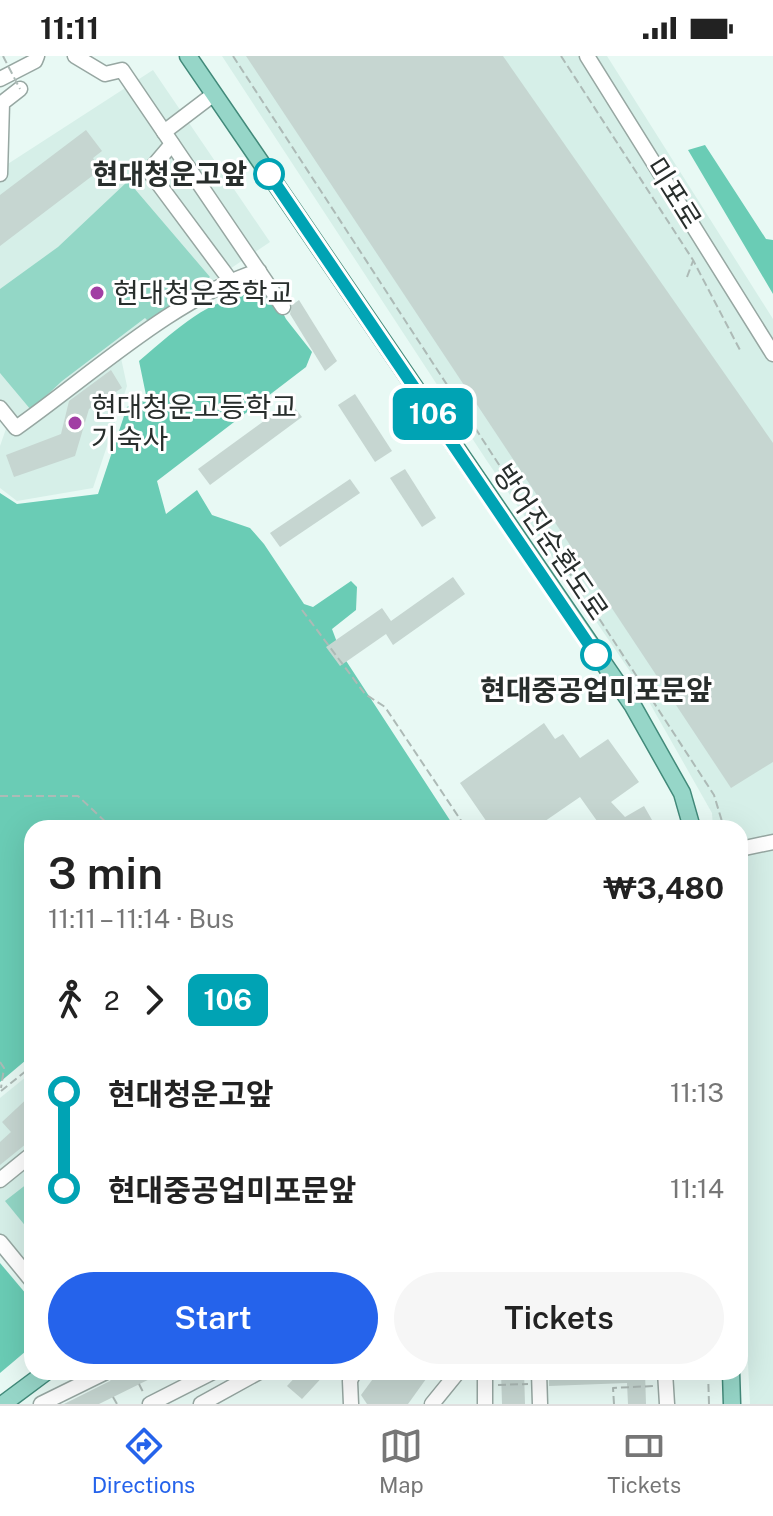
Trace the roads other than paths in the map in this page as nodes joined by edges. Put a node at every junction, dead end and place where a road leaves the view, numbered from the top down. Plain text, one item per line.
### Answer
1 (37, 56) edge
2 (75, 56) edge
3 (188, 56) edge
4 (587, 56) edge
5 (0, 79) edge
6 (20, 89) road end
7 (214, 94) junction
8 (168, 138) junction
9 (0, 174) edge
10 (259, 271) junction
11 (230, 280) junction
12 (283, 307) dead end
13 (773, 354) edge
14 (0, 408) edge
15 (690, 820) edge
16 (773, 842) edge
17 (748, 847) edge
18 (24, 1160) edge
19 (0, 1180) edge
20 (0, 1242) edge
21 (24, 1271) edge
22 (35, 1380) edge
23 (90, 1380) edge
24 (197, 1380) edge
25 (244, 1380) edge
26 (350, 1380) edge
27 (452, 1380) edge
28 (485, 1380) edge
29 (539, 1380) edge
30 (666, 1380) edge
31 (731, 1380) edge
32 (3, 1404) edge
33 (41, 1404) edge
34 (150, 1404) edge
35 (201, 1404) edge
36 (351, 1404) edge
37 (432, 1404) edge
38 (485, 1404) edge
39 (540, 1404) edge
40 (667, 1404) edge
41 (732, 1404) edge

1 - 5 street
2 - 8 street
3 - 7 main road, 방어진순환도로
4 - 13 street, 미포로
6 - 9 street
7 - 8 street
7 - 15 main road, 방어진순환도로
8 - 10 street
8 - 11 street
10 - 11 street
10 - 12 street
11 - 14 street
16 - 17 street
18 - 19 street
20 - 21 street
22 - 32 main road
23 - 33 street
24 - 34 street
25 - 35 street
26 - 36 street
27 - 37 street
28 - 38 street
29 - 39 street
30 - 40 street
31 - 41 main road

